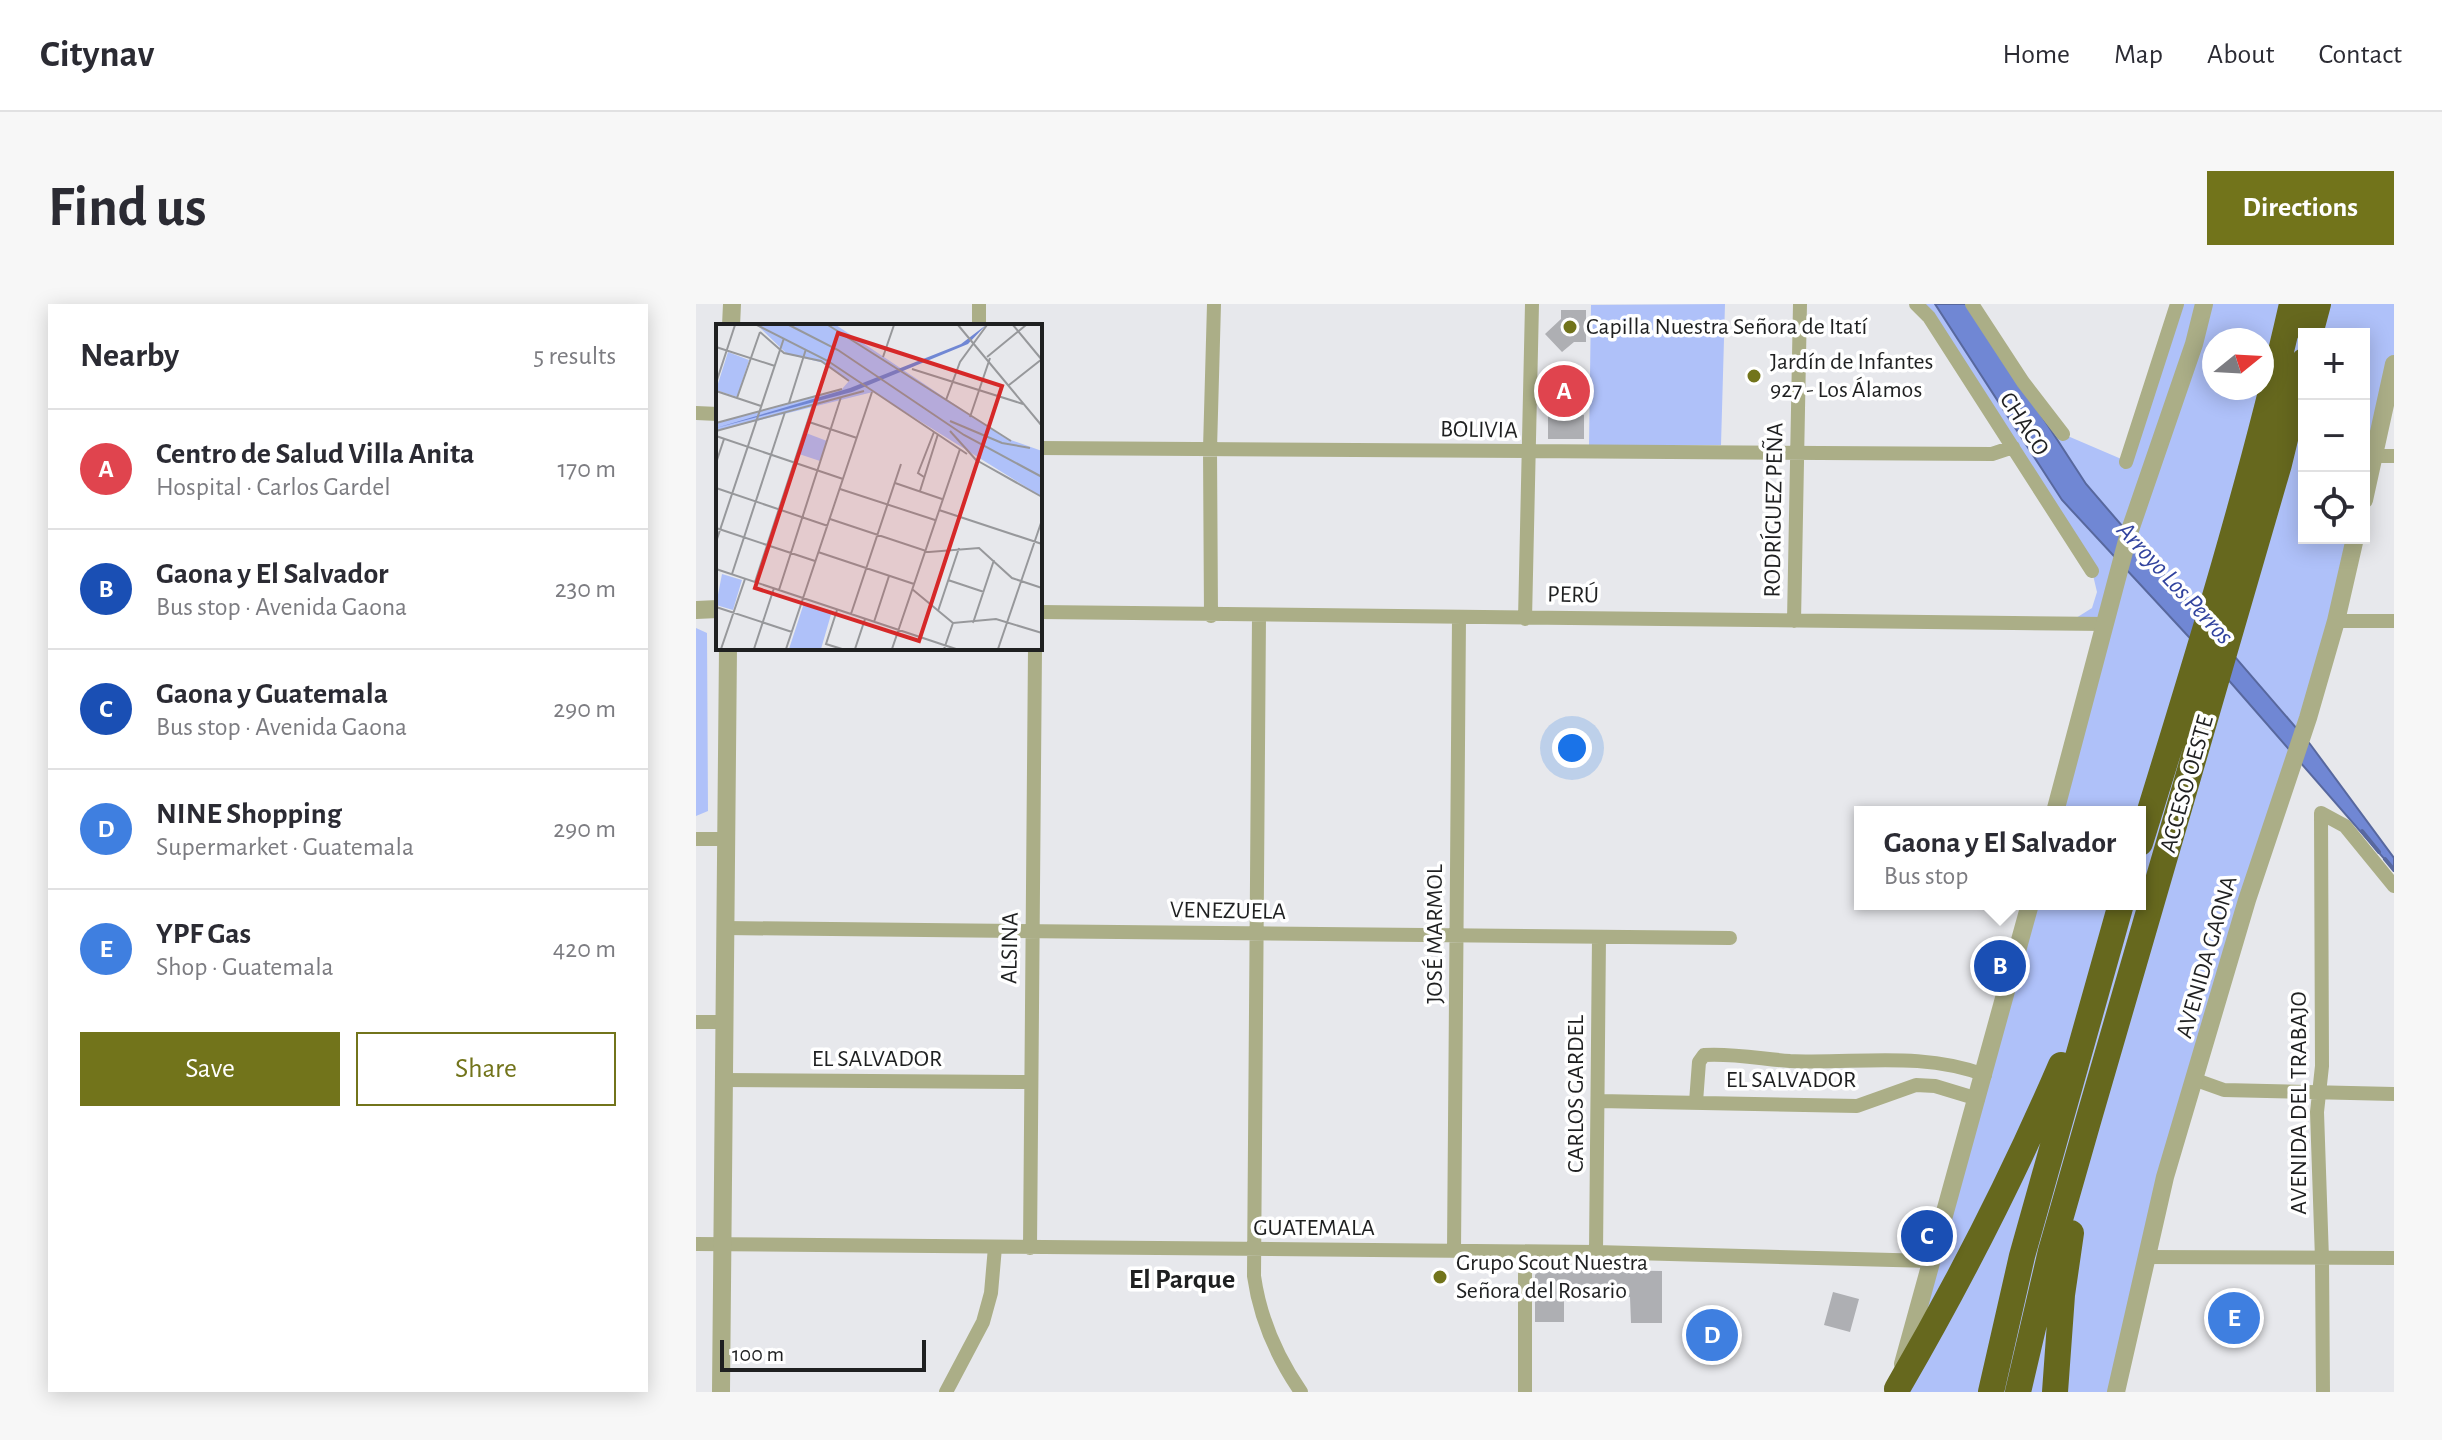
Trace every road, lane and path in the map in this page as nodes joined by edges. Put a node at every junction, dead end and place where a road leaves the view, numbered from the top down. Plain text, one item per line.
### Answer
1 (732, 304) edge
2 (1214, 304) edge
3 (1532, 304) edge
4 (1800, 304) edge
5 (1916, 304) edge
6 (1972, 304) edge
7 (2177, 304) edge
8 (2204, 304) edge
9 (2292, 304) edge
10 (2318, 304) edge
11 (731, 324) edge
12 (2312, 328) edge
13 (2394, 364) edge
14 (2298, 386) edge
15 (696, 413) edge
16 (716, 414) edge
17 (2063, 434) dead end
18 (2013, 447) junction
19 (1042, 448) edge
20 (1210, 449) junction
21 (1528, 452) junction
22 (1797, 455) junction
23 (2374, 456) junction
24 (2394, 456) edge
25 (2126, 462) dead end
26 (2370, 474) edge
27 (2354, 544) edge
28 (2092, 571) dead end
29 (716, 609) edge
30 (696, 610) edge
31 (1042, 612) edge
32 (1211, 616) junction
33 (1259, 616) junction
34 (1459, 618) junction
35 (1525, 619) junction
36 (1794, 621) junction
37 (2336, 621) junction
38 (2394, 621) edge
39 (2106, 624) junction
40 (728, 650) edge
41 (1035, 650) edge
42 (2057, 806) edge
43 (2146, 823) edge
44 (696, 839) edge
45 (726, 839) junction
46 (2394, 886) edge
47 (2028, 910) edge
48 (2119, 910) edge
49 (725, 928) junction
50 (1032, 931) junction
51 (1257, 933) junction
52 (1457, 935) junction
53 (1599, 937) junction
54 (1730, 938) dead end
55 (2104, 958) junction
56 (696, 1022) edge
57 (725, 1022) junction
58 (1985, 1075) junction
59 (724, 1080) junction
60 (2196, 1080) junction
61 (1031, 1082) junction
62 (2319, 1094) junction
63 (2394, 1094) edge
64 (1978, 1099) junction
65 (1599, 1101) junction
66 (1696, 1102) junction
67 (2089, 1118) junction
68 (696, 1244) edge
69 (723, 1245) junction
70 (995, 1247) junction
71 (1030, 1248) junction
72 (1254, 1250) junction
73 (1454, 1251) junction
74 (1525, 1252) junction
75 (1596, 1252) junction
76 (2146, 1257) junction
77 (2394, 1258) edge
78 (2322, 1259) junction
79 (1931, 1261) junction
80 (1896, 1390) edge
81 (721, 1392) edge
82 (946, 1392) edge
83 (1301, 1392) edge
84 (1525, 1392) edge
85 (1991, 1392) edge
86 (2018, 1392) edge
87 (2055, 1392) edge
88 (2116, 1392) edge
89 (2323, 1392) edge

1 - 11 street
2 - 20 street
3 - 21 street
4 - 22 street, RODRÍGUEZ PEÑA
5 - 18 street, CHACO
6 - 17 street, CHACO
7 - 25 street
8 - 39 street
9 - 43 highway, ACCESO OESTE
10 - 12 highway
13 - 23 street
14 - 67 highway, ACCESO OESTE
15 - 16 street
18 - 22 street, BOLIVIA
18 - 28 street, CHACO
19 - 20 street, BOLIVIA
20 - 21 street, BOLIVIA
20 - 32 street
21 - 22 street, BOLIVIA
21 - 35 street
22 - 36 street, RODRÍGUEZ PEÑA
23 - 24 street
23 - 26 street
27 - 37 street, AVENIDA GAONA
29 - 30 street
31 - 32 street, PERÚ
32 - 33 street, PERÚ
33 - 34 street, PERÚ
33 - 51 street
34 - 35 street, PERÚ
34 - 52 street, JOSÉ MARMOL
35 - 36 street, PERÚ
36 - 39 street, PERÚ
37 - 38 street
37 - 60 street, AVENIDA GAONA
39 - 42 street
40 - 45 street
41 - 50 street, ALSINA
44 - 45 street
45 - 49 street
46 - 62 street, AVENIDA DEL TRABAJO
47 - 58 street
48 - 55 highway
49 - 50 street, VENEZUELA
49 - 57 street
50 - 51 street, VENEZUELA
50 - 61 street, ALSINA
51 - 52 street, VENEZUELA
51 - 72 street
52 - 53 street, VENEZUELA
52 - 73 street, JOSÉ MARMOL
53 - 54 street, VENEZUELA
53 - 65 street, CARLOS GARDEL
55 - 80 highway
55 - 85 highway
56 - 57 street
57 - 59 street
58 - 64 street
58 - 66 street
59 - 61 street, EL SALVADOR
59 - 69 street
60 - 62 street
60 - 76 street, AVENIDA GAONA
61 - 71 street, ALSINA
62 - 63 street
62 - 78 street, AVENIDA DEL TRABAJO
64 - 66 street, EL SALVADOR
64 - 79 street
65 - 66 street, EL SALVADOR
65 - 75 street, CARLOS GARDEL
67 - 86 highway, ACCESO OESTE
67 - 87 highway
68 - 69 street, GUATEMALA
69 - 70 street, GUATEMALA
69 - 81 street
70 - 71 street, GUATEMALA
70 - 82 street
71 - 72 street, GUATEMALA
72 - 73 street, GUATEMALA
72 - 83 street
73 - 74 street, GUATEMALA
74 - 75 street, GUATEMALA
74 - 84 street
75 - 79 street, GUATEMALA
76 - 78 street
76 - 88 street, AVENIDA GAONA
77 - 78 street
78 - 89 street, AVENIDA DEL TRABAJO
79 - 80 street

